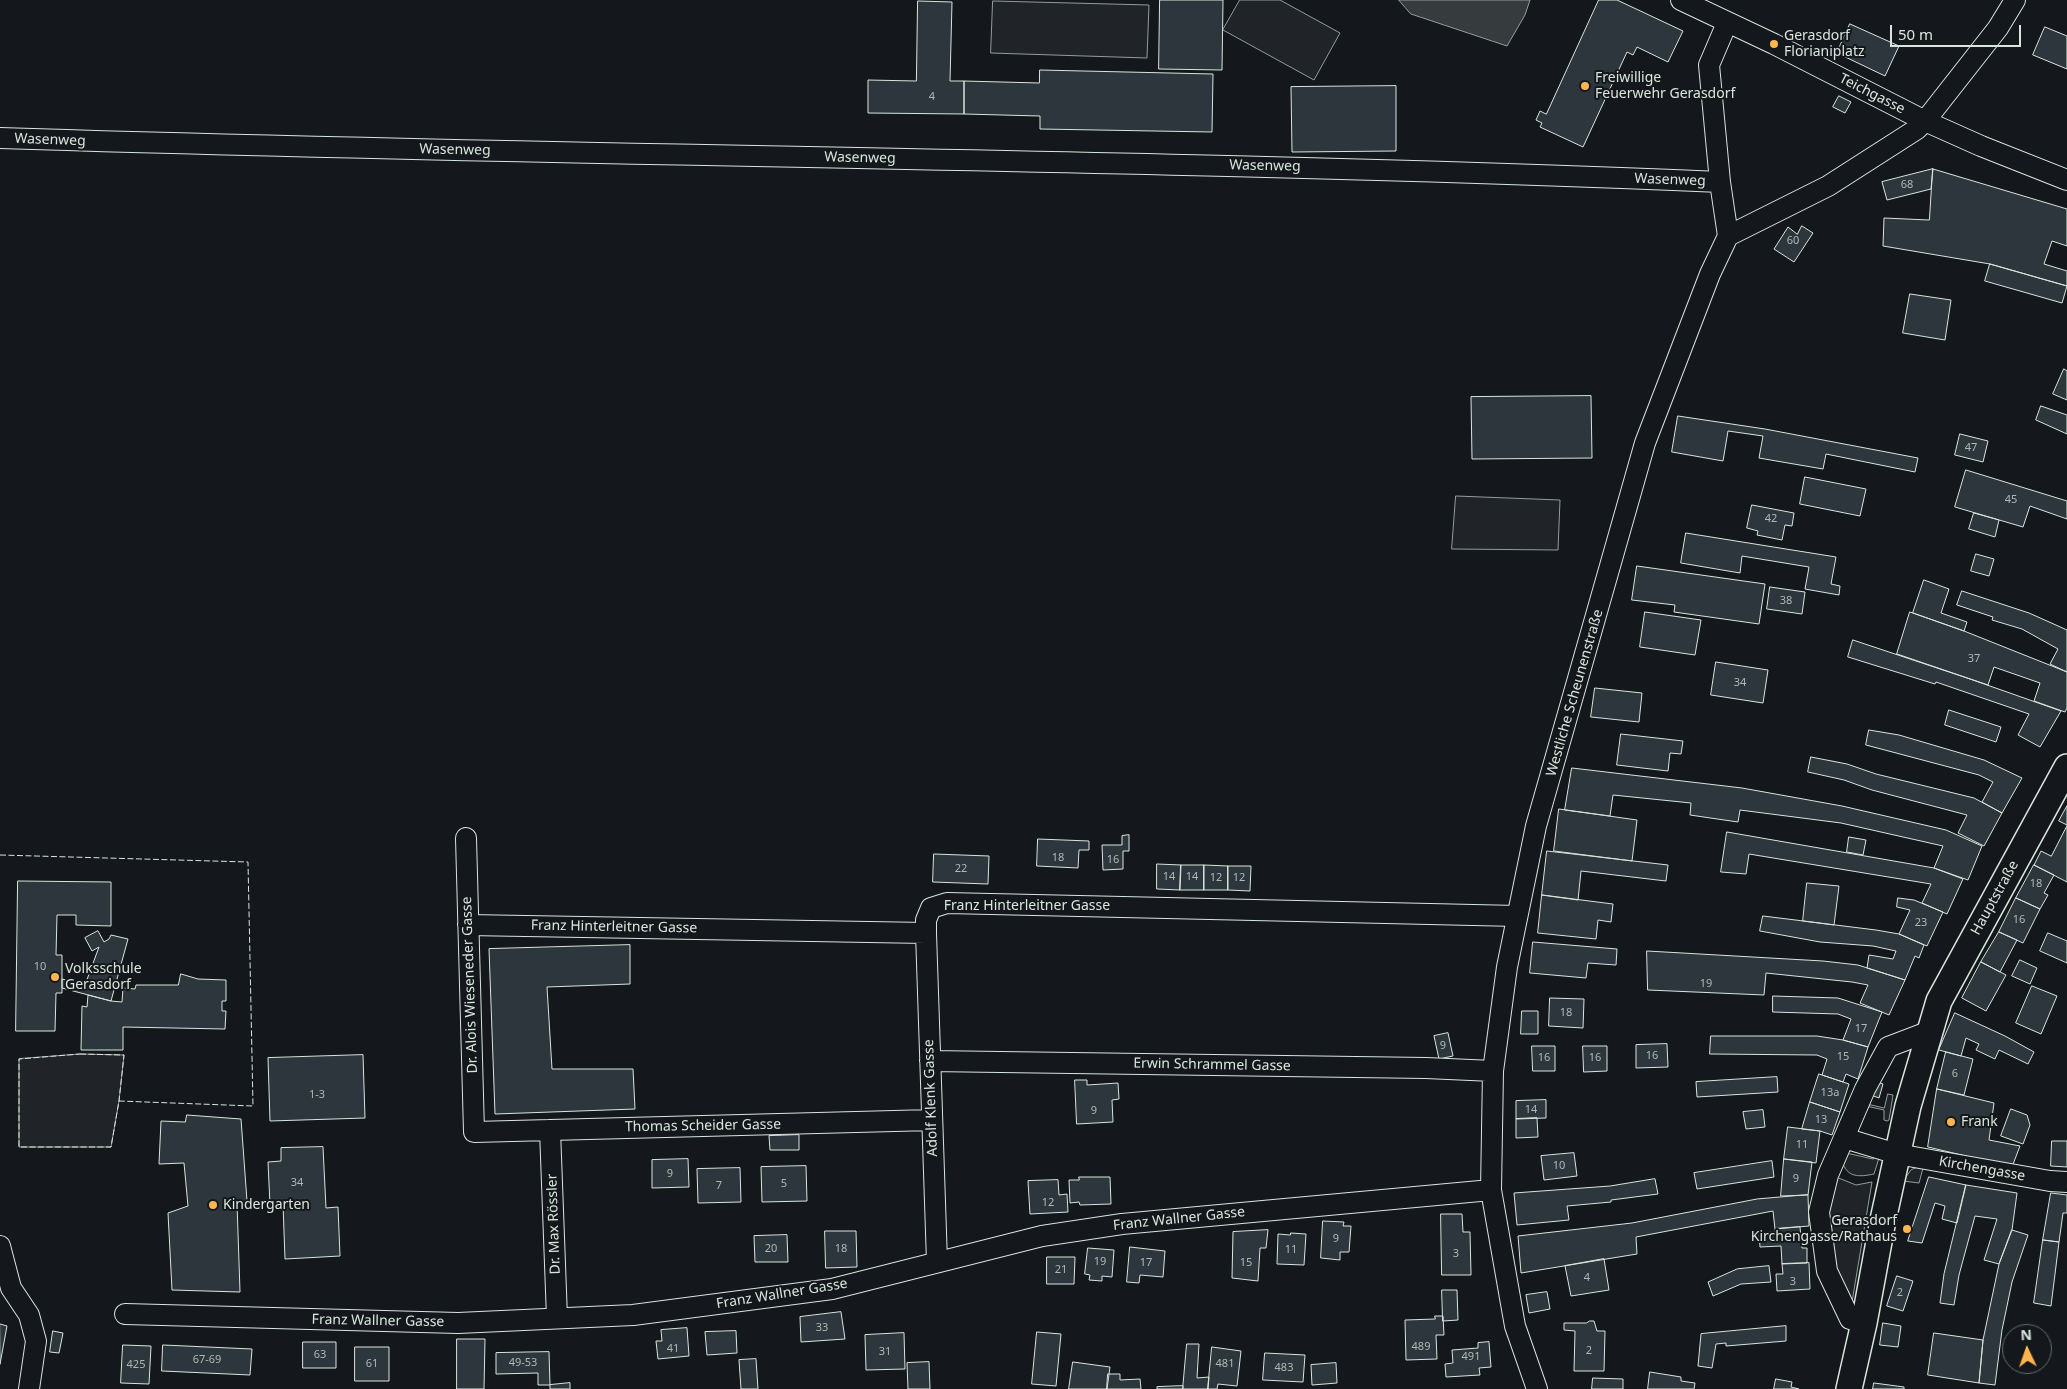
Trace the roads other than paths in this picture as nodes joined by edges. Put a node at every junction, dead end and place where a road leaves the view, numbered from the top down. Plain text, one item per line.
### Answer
1 (1681, 0) edge
2 (2015, 0) edge
3 (1727, 23) junction
4 (1925, 121) junction
5 (0, 138) edge
6 (2067, 180) edge
7 (1720, 182) junction
8 (1728, 236) junction
9 (2067, 767) edge
10 (466, 838) dead end
11 (1517, 916) junction
12 (468, 925) junction
13 (926, 933) junction
14 (1930, 1031) junction
15 (930, 1061) junction
16 (1493, 1071) junction
17 (932, 1120) junction
18 (550, 1130) junction
19 (474, 1132) joint
20 (1844, 1138) junction
21 (1897, 1154) junction
22 (2067, 1182) edge
23 (1491, 1190) junction
24 (0, 1246) edge
25 (937, 1262) junction
26 (125, 1314) dead end
27 (557, 1318) junction
28 (1864, 1323) junction
29 (29, 1389) edge
30 (1537, 1389) edge
31 (1849, 1389) edge

1 - 3 street, Teichgasse
2 - 4 street
3 - 4 street, Teichgasse
3 - 7 street
4 - 6 street, Teichgasse
4 - 8 street
5 - 7 street, Wasenweg
7 - 8 street
8 - 11 street, Westliche Scheunenstraße
9 - 14 main road, Hauptstraße
10 - 12 street, Dr. Alois Wieseneder Gasse
11 - 13 street, Franz Hinterleitner Gasse
11 - 16 street, Westliche Scheunenstraße
12 - 13 street, Franz Hinterleitner Gasse
12 - 19 street, Dr. Alois Wieseneder Gasse
13 - 15 street, Adolf Klenk Gasse
14 - 20 street
14 - 21 main road, Hauptstraße
15 - 16 street, Erwin Schrammel Gasse
15 - 17 street, Adolf Klenk Gasse
16 - 23 street, Westliche Scheunenstraße
17 - 18 street, Thomas Scheider Gasse
17 - 25 street, Adolf Klenk Gasse
18 - 19 street, Thomas Scheider Gasse
18 - 27 street, Dr. Max Rössler
20 - 21 street
20 - 28 street
21 - 22 street, Kirchengasse
21 - 28 main road, Hauptstraße
23 - 25 street, Franz Wallner Gasse
23 - 30 street, Westliche Scheunenstraße
24 - 29 street
25 - 27 street, Franz Wallner Gasse
26 - 27 street, Franz Wallner Gasse
28 - 31 main road, Hauptstraße

